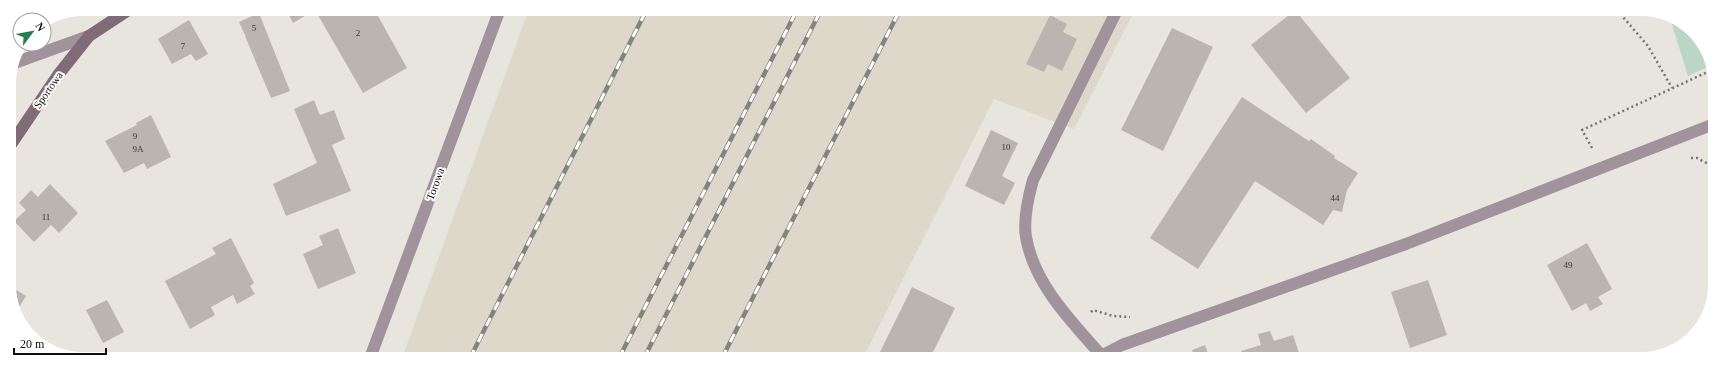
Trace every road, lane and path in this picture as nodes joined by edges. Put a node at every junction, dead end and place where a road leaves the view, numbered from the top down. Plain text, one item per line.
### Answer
1 (119, 16) edge
2 (497, 16) edge
3 (1115, 16) edge
4 (1622, 16) edge
5 (89, 36) junction
6 (20, 61) edge
7 (1707, 72) edge
8 (1672, 88) junction
9 (1708, 126) edge
10 (16, 137) edge
11 (1592, 149) dead end
12 (1134, 317) dead end
13 (1074, 324) junction
14 (372, 352) edge
15 (1095, 352) edge
16 (1109, 352) edge

1 - 5 street, Sportowa
2 - 14 street, Torowa
3 - 13 street
4 - 8 path
5 - 6 street, Sportowa
5 - 10 street, Sportowa
7 - 8 path
8 - 11 path
9 - 16 street
12 - 13 path
13 - 15 street

